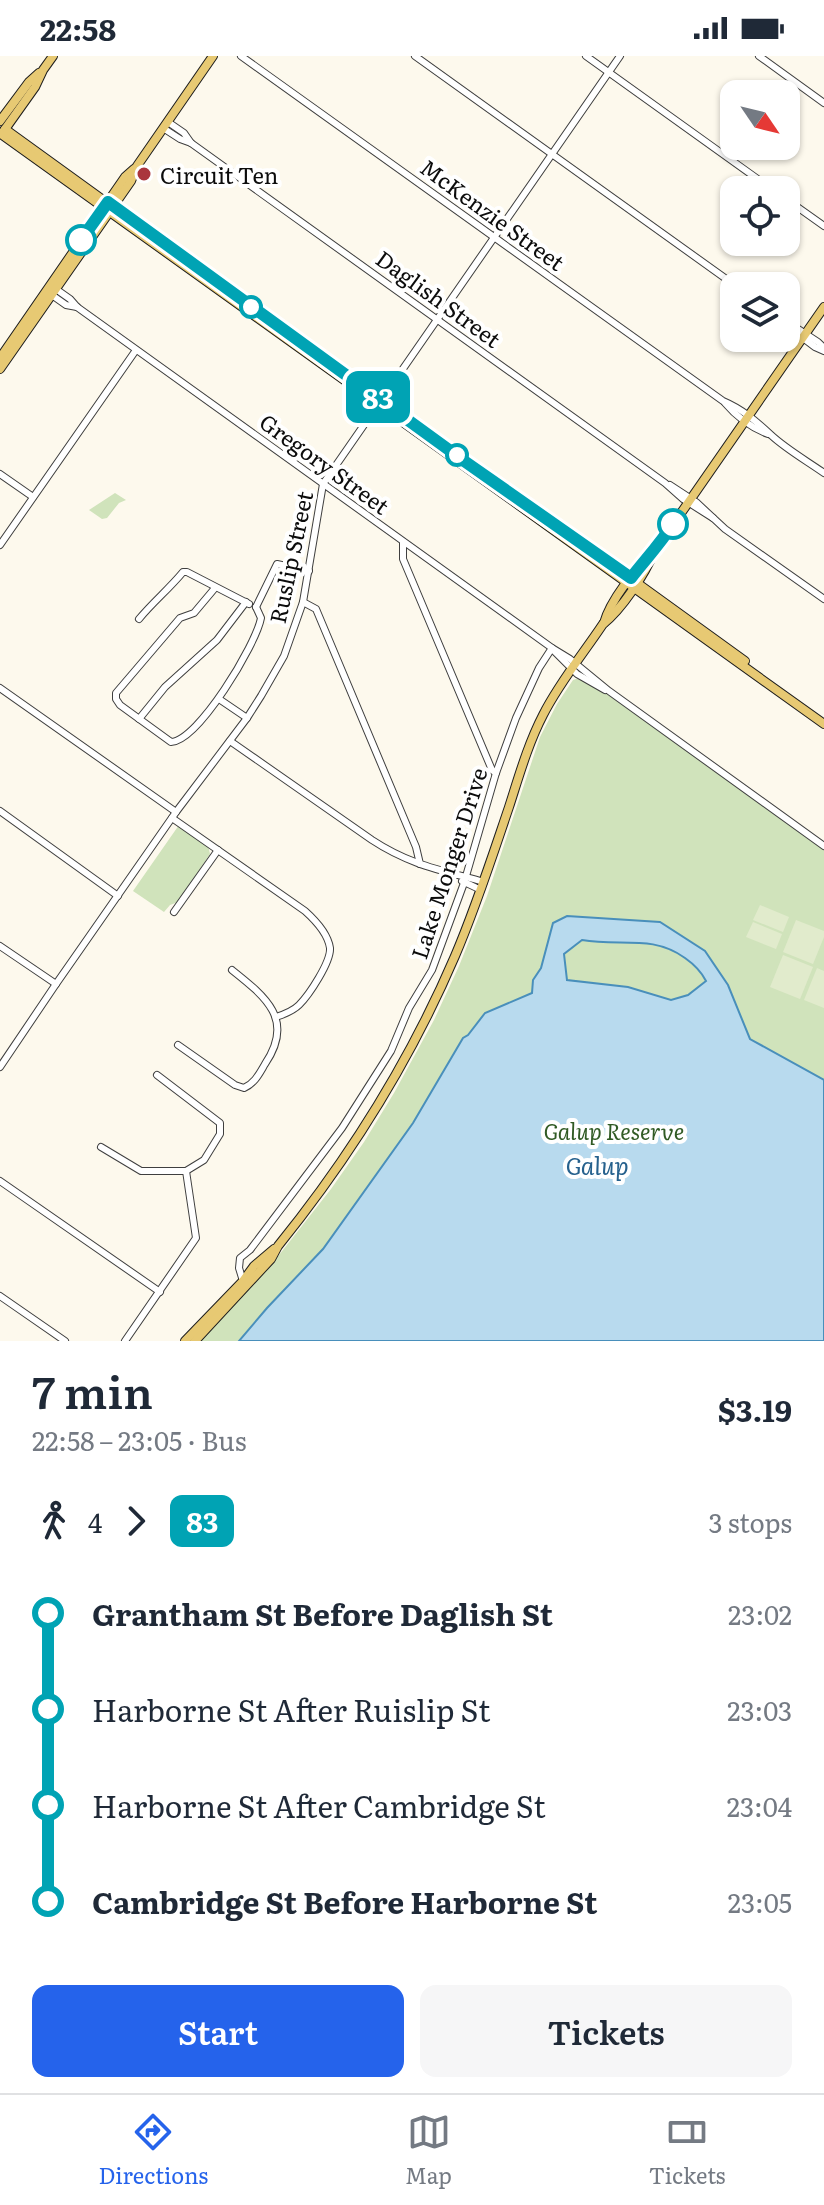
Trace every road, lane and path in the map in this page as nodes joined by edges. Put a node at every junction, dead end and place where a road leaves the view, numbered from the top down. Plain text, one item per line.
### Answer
1 (53, 56) edge
2 (213, 56) edge
3 (241, 56) edge
4 (415, 56) edge
5 (586, 56) edge
6 (620, 56) edge
7 (759, 56) edge
8 (609, 72) junction
9 (824, 103) edge
10 (166, 125) junction
11 (1, 130) edge
12 (552, 154) junction
13 (754, 176) edge
14 (109, 207) junction
15 (800, 209) edge
16 (824, 226) edge
17 (495, 237) junction
18 (720, 275) edge
19 (51, 290) junction
20 (824, 307) edge
21 (438, 320) junction
22 (800, 333) edge
23 (804, 336) junction
24 (136, 350) junction
25 (824, 350) edge
26 (0, 358) edge
27 (0, 369) edge
28 (380, 402) junction
29 (746, 418) junction
30 (824, 473) edge
31 (0, 474) edge
32 (323, 484) junction
33 (33, 497) junction
34 (689, 500) junction
35 (403, 542) junction
36 (0, 545) edge
37 (309, 571) junction
38 (632, 583) junction
39 (215, 588) junction
40 (824, 599) edge
41 (246, 602) junction
42 (303, 602) junction
43 (256, 607) junction
44 (139, 619) dead end
45 (552, 648) junction
46 (574, 667) junction
47 (3, 693) edge
48 (219, 699) junction
49 (824, 717) edge
50 (247, 718) junction
51 (139, 719) junction
52 (824, 724) edge
53 (230, 741) junction
54 (496, 773) junction
55 (0, 811) edge
56 (174, 815) junction
57 (824, 846) edge
58 (218, 850) junction
59 (420, 864) junction
60 (465, 880) junction
61 (482, 886) junction
62 (118, 896) junction
63 (174, 912) dead end
64 (0, 946) edge
65 (232, 970) dead end
66 (56, 984) junction
67 (276, 1017) junction
68 (178, 1045) dead end
69 (1, 1065) edge
70 (157, 1075) dead end
71 (101, 1147) dead end
72 (186, 1171) junction
73 (0, 1181) edge
74 (245, 1284) junction
75 (160, 1292) junction
76 (0, 1296) edge
77 (65, 1341) edge
78 (125, 1341) edge
79 (185, 1341) edge
80 (195, 1341) edge

1 - 11 main road
2 - 10 main road
3 - 17 street, McKenzie Street
4 - 12 street
5 - 8 street
6 - 8 street, Ruslip Street
7 - 9 street
8 - 12 street, Ruslip Street
8 - 13 street
10 - 14 main road
10 - 21 street, Daglish Street
11 - 14 main road
12 - 17 street, Ruslip Street
12 - 18 street
14 - 19 main road
14 - 28 main road
15 - 16 street
17 - 21 street, Ruslip Street
17 - 29 street, McKenzie Street
19 - 24 street, Gregory Street
19 - 26 main road
19 - 27 main road
20 - 23 main road, Lake Monger Drive
21 - 28 street, Ruslip Street
21 - 34 street, Daglish Street
22 - 23 street
23 - 25 street
23 - 29 main road, Lake Monger Drive
24 - 32 street, Gregory Street
24 - 33 street
28 - 32 street, Ruslip Street
28 - 38 main road
29 - 30 street, McKenzie Street
29 - 34 main road, Lake Monger Drive
31 - 33 street
32 - 35 street, Gregory Street
32 - 37 street, Ruslip Street
33 - 36 street
34 - 38 main road, Lake Monger Drive
34 - 40 street, Daglish Street
35 - 45 street, Gregory Street
35 - 54 street
37 - 42 street, Ruslip Street
37 - 43 street
38 - 46 main road, Lake Monger Drive
38 - 49 main road
38 - 52 main road
39 - 41 street
39 - 44 street
39 - 51 street
41 - 43 street
41 - 51 street
42 - 50 street, Ruslip Street
42 - 59 street
43 - 48 street
45 - 46 street, Gregory Street
45 - 54 street, Lake Monger Drive
46 - 57 street, Gregory Street
46 - 61 main road, Lake Monger Drive
47 - 56 street
48 - 50 street
48 - 51 street
50 - 53 street, Ruslip Street
53 - 56 street, Ruslip Street
53 - 59 street
54 - 60 street, Lake Monger Drive
55 - 62 street
56 - 58 street
56 - 62 street, Ruslip Street
58 - 63 street
58 - 67 street
59 - 60 street
60 - 61 street
60 - 74 street, Lake Monger Drive
61 - 74 main road, Lake Monger Drive
62 - 66 street, Ruslip Street
64 - 66 street
65 - 67 street
66 - 69 street, Ruslip Street
67 - 68 street
70 - 72 street
71 - 72 street
72 - 75 street
73 - 75 street
74 - 79 main road, Lake Monger Drive
74 - 80 main road, Lake Monger Drive
75 - 78 street
76 - 77 street

